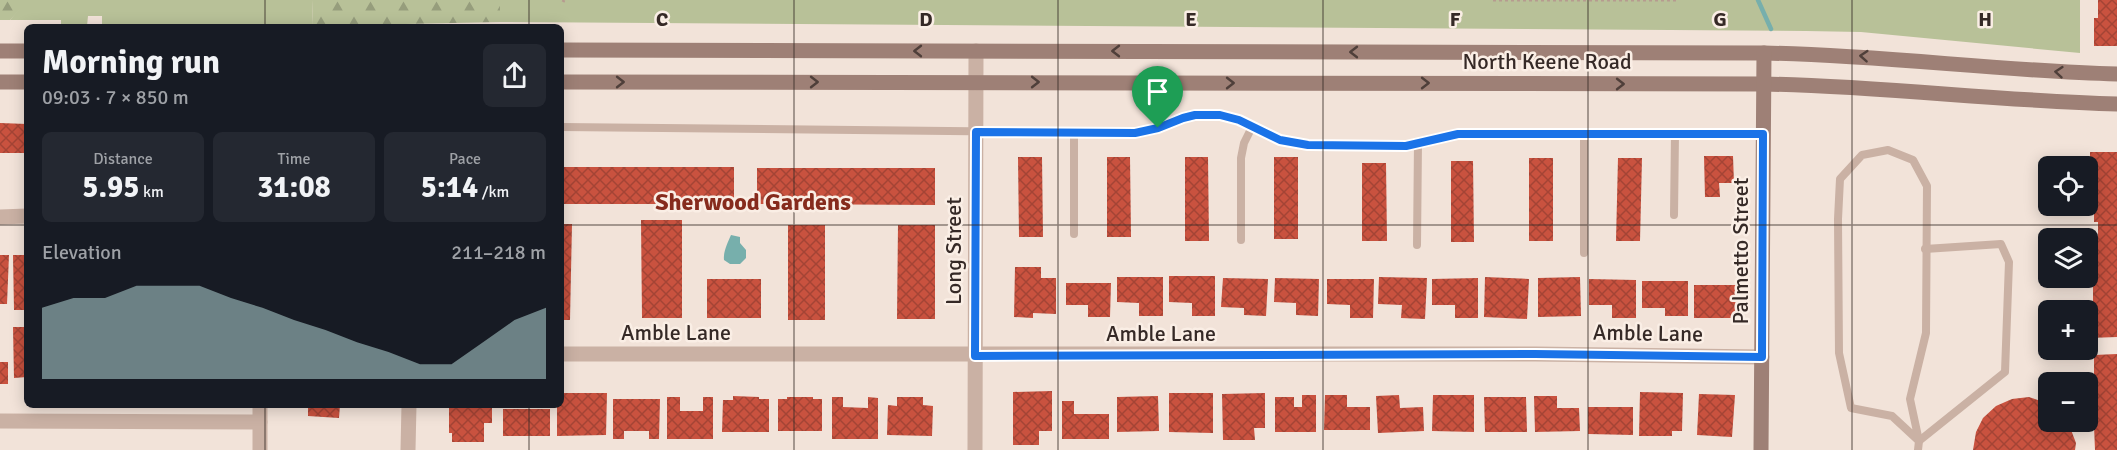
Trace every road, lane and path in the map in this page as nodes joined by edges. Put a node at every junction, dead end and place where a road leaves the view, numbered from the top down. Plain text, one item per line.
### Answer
1 (1493, 0) edge
2 (1677, 0) edge
3 (564, 50) edge
4 (0, 51) edge
5 (24, 51) edge
6 (976, 51) junction
7 (1764, 53) junction
8 (2117, 74) edge
9 (0, 82) edge
10 (24, 82) edge
11 (564, 82) edge
12 (976, 82) junction
13 (1764, 84) junction
14 (2117, 104) edge
15 (564, 127) edge
16 (1252, 127) junction
17 (976, 132) junction
18 (1074, 133) junction
19 (1584, 134) junction
20 (1675, 134) junction
21 (1763, 134) junction
22 (1418, 142) junction
23 (1674, 215) dead end
24 (24, 216) edge
25 (0, 217) edge
26 (1074, 234) dead end
27 (1241, 240) dead end
28 (1417, 245) dead end
29 (1925, 249) junction
30 (1584, 253) dead end
31 (564, 354) edge
32 (975, 356) junction
33 (1762, 357) junction
34 (260, 408) edge
35 (409, 408) edge
36 (0, 421) edge
37 (260, 422) junction
38 (1918, 445) edge
39 (260, 450) edge
40 (408, 450) edge
41 (975, 450) edge
42 (1761, 450) edge

1 - 2 path
6 -> 3 main road, North Keene Road
4 - 5 main road
7 -> 6 main road, North Keene Road
6 - 12 street, Long Street
8 -> 7 main road, North Keene Road
7 - 13 main road, Palmetto Street
9 - 10 main road
11 -> 12 main road, North Keene Road
12 -> 13 main road, North Keene Road
12 - 17 street, Long Street
13 - 14 main road, North Keene Road
13 - 21 main road, Palmetto Street
15 - 17 lane
16 - 18 lane
16 - 22 lane
16 - 27 lane
17 - 18 lane
17 - 32 street, Long Street
18 - 26 lane
19 - 20 lane
19 - 22 lane
19 - 30 lane
20 - 21 lane
20 - 23 lane
21 - 33 main road, Palmetto Street
22 - 28 lane
24 - 25 street
29 - 38 lane
29 - 38 lane
29 - 38 lane
31 - 32 street, Amble Lane
32 - 33 street, Amble Lane
32 - 41 street, Long Street
33 - 42 main road, Palmetto Street
34 - 37 street
35 - 40 street
36 - 37 street
37 - 39 street

